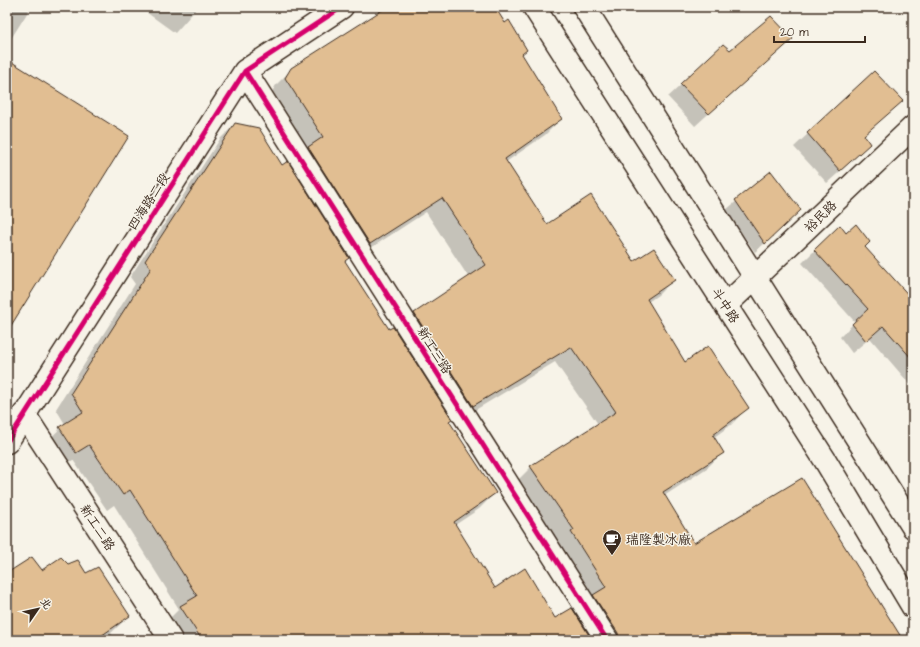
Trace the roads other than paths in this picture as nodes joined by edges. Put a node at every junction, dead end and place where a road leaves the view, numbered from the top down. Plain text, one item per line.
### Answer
1 (342, 7) edge
2 (534, 7) edge
3 (584, 7) edge
4 (245, 71) junction
5 (913, 127) edge
6 (756, 279) junction
7 (726, 305) junction
8 (24, 414) junction
9 (7, 442) edge
10 (913, 527) edge
11 (913, 607) edge
12 (171, 640) edge
13 (607, 640) edge

1 - 4 street, 四海路二段
2 - 7 street, 斗中路
3 - 6 street
4 - 8 street, 四海路二段
4 - 13 street, 新工三路
5 - 6 street, 裕民路
6 - 7 street, 裕民路
6 - 10 street
7 - 11 street, 斗中路
8 - 9 street, 四海路二段
8 - 12 street, 新工二路

